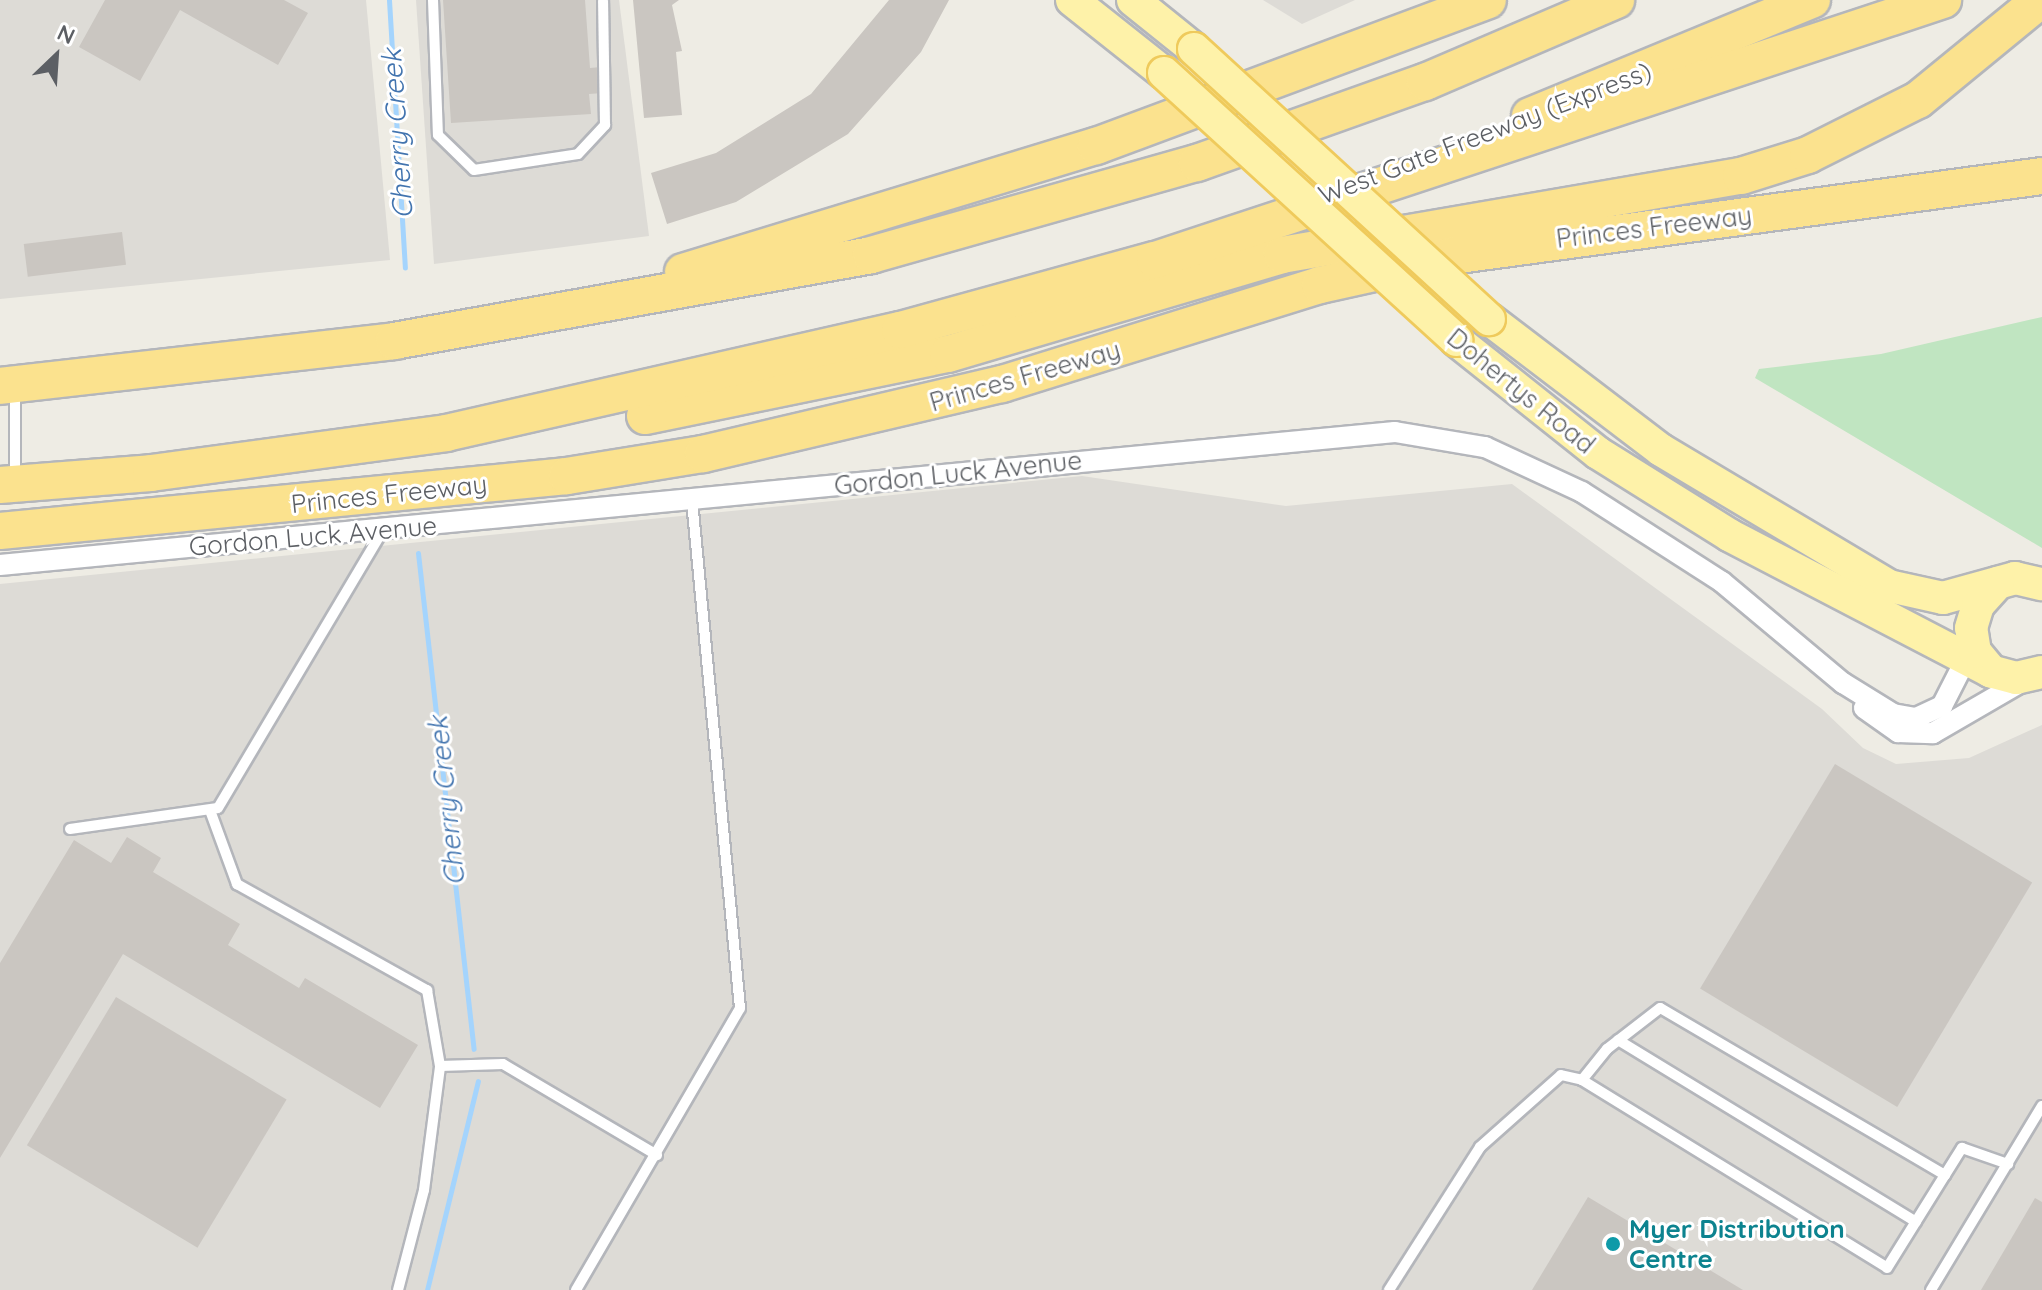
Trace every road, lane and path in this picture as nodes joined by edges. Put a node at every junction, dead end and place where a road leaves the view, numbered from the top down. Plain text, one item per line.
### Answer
1 (433, 0) edge
2 (1072, 0) edge
3 (1133, 0) edge
4 (1488, 0) edge
5 (1616, 0) edge
6 (1812, 0) edge
7 (1943, 0) edge
8 (603, 1) edge
9 (2028, 12) edge
10 (2042, 176) edge
11 (1155, 260) junction
12 (394, 341) junction
13 (8, 385) edge
14 (151, 473) junction
15 (7, 484) edge
16 (692, 500) junction
17 (384, 529) junction
18 (0, 531) edge
19 (0, 565) edge
20 (1998, 583) junction
21 (2042, 584) edge
22 (1970, 652) junction
23 (2039, 673) edge
24 (1843, 683) junction
25 (211, 813) junction
26 (70, 829) dead end
27 (1618, 1040) junction
28 (440, 1066) junction
29 (1582, 1080) junction
30 (2042, 1106) edge
31 (657, 1155) junction
32 (2008, 1164) junction
33 (1945, 1175) junction
34 (1916, 1222) junction
35 (398, 1290) edge
36 (576, 1290) edge
37 (1389, 1290) edge
38 (1931, 1290) edge

1 - 8 lane
2 - 22 main road, Dohertys Road, bridge
3 - 20 main road, Dohertys Road, bridge
4 - 12 highway
5 - 12 highway
6 - 11 highway, West Gate Freeway (Express)
7 - 11 highway
9 - 14 highway
10 - 18 highway, Princes Freeway
11 - 14 highway, Princes Freeway
12 - 13 highway
13 - 15 lane
14 - 15 highway, Princes Freeway
16 - 17 street, Gordon Luck Avenue
16 - 24 street, Gordon Luck Avenue
16 - 31 lane
17 - 19 street, Gordon Luck Avenue
17 - 25 lane
20 - 21 main road, Dohertys Road
20 - 22 main road
22 - 23 main road, Dohertys Road
22 - 24 street, Gordon Luck Avenue
23 - 24 street, Gordon Luck Avenue
25 - 26 lane
25 - 28 lane
27 - 29 lane
27 - 33 lane
27 - 34 lane
28 - 31 lane
28 - 35 lane
29 - 34 lane
29 - 37 lane
30 - 32 lane
31 - 36 lane
32 - 33 lane
32 - 38 lane
33 - 34 lane

